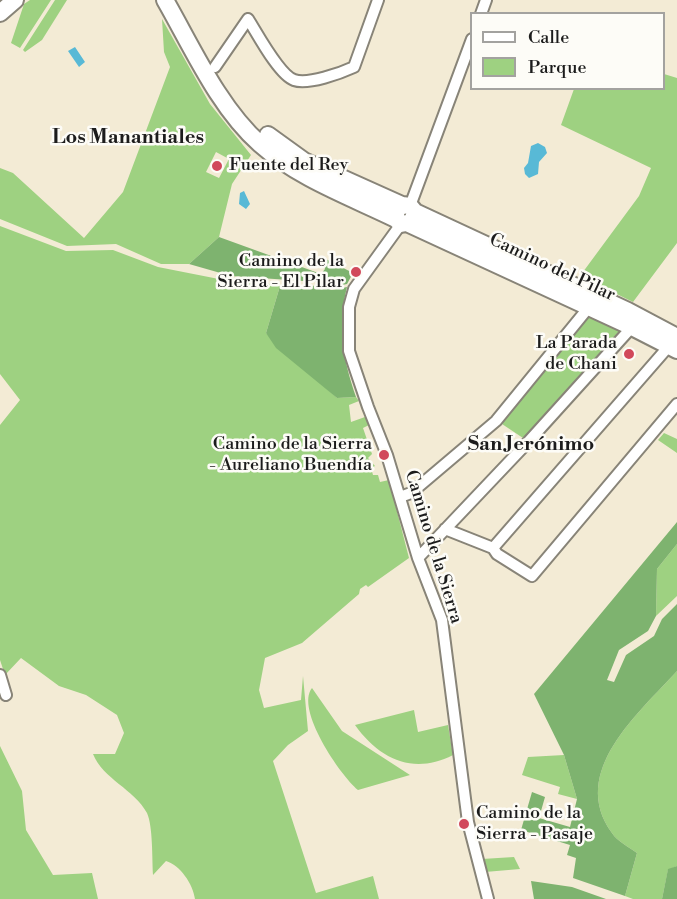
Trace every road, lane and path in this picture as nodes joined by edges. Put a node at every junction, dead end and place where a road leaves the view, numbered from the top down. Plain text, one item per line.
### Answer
1 (15, 0) edge
2 (165, 0) edge
3 (175, 0) edge
4 (378, 0) edge
5 (0, 13) edge
6 (470, 42) edge
7 (215, 67) junction
8 (406, 215) junction
9 (589, 307) junction
10 (632, 327) junction
11 (674, 344) edge
12 (677, 404) edge
13 (400, 497) junction
14 (445, 529) junction
15 (493, 548) junction
16 (417, 558) junction
17 (0, 675) edge
18 (6, 695) dead end
19 (488, 899) edge

1 - 5 main road
2 - 8 main road, Camino del Pilar
3 - 7 main road, Camino del Pilar
4 - 7 street
6 - 8 street, Camino de la Sierra
7 - 8 main road, Camino del Pilar
8 - 9 main road, Camino del Pilar
8 - 11 main road, Camino del Pilar
8 - 13 street, Camino de la Sierra
9 - 10 main road, Camino del Pilar
9 - 13 street
10 - 11 main road, Camino del Pilar
10 - 14 street
11 - 15 street
12 - 15 street
13 - 16 street, Camino de la Sierra
14 - 15 street
14 - 16 street
16 - 19 street, Camino de la Sierra
17 - 18 street

